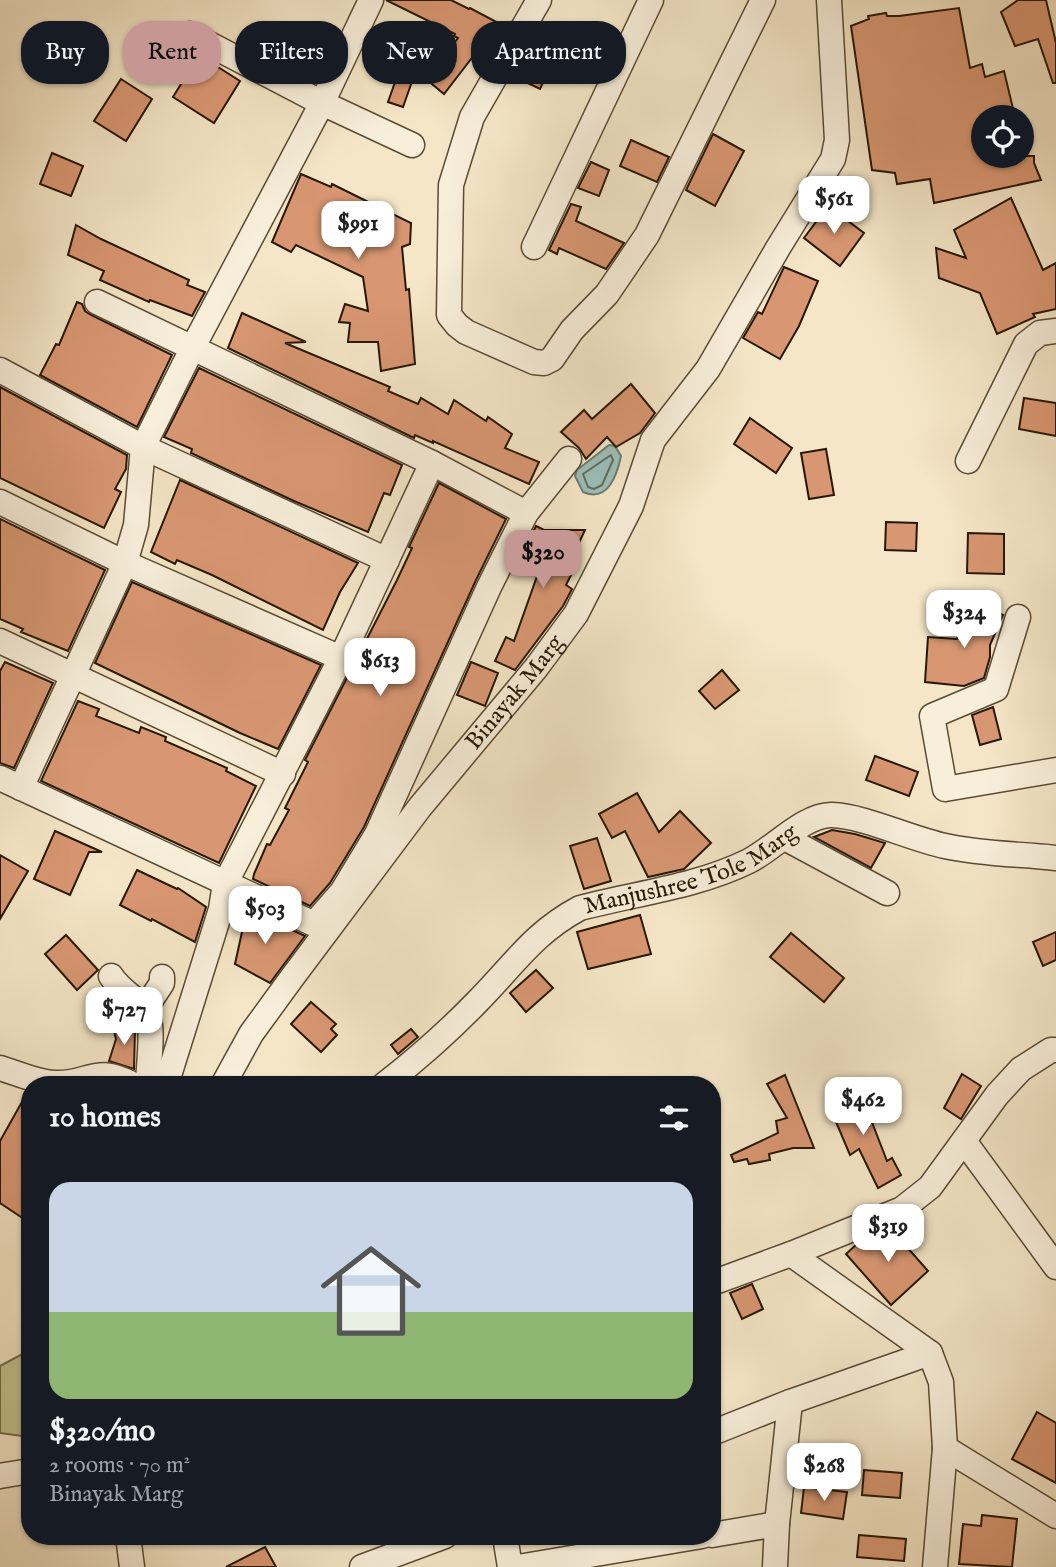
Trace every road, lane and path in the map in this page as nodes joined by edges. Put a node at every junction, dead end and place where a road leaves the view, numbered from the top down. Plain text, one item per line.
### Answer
1 (372, 0) edge
2 (539, 0) edge
3 (651, 0) edge
4 (763, 0) edge
5 (829, 0) edge
6 (221, 50) edge
7 (322, 103) junction
8 (412, 145) dead end
9 (534, 247) dead end
10 (97, 302) dead end
11 (1056, 331) edge
12 (193, 347) junction
13 (0, 370) edge
14 (143, 447) junction
15 (569, 459) dead end
16 (968, 461) dead end
17 (432, 463) junction
18 (0, 502) edge
19 (526, 513) junction
20 (387, 560) junction
21 (125, 563) junction
22 (1018, 617) dead end
23 (0, 641) edge
24 (341, 658) junction
25 (75, 676) junction
26 (1056, 770) edge
27 (282, 774) junction
28 (11, 783) edge
29 (785, 838) junction
30 (1056, 858) edge
31 (225, 884) junction
32 (887, 893) dead end
33 (111, 976) dead end
34 (162, 977) dead end
35 (145, 1009) junction
36 (1056, 1050) edge
37 (0, 1069) edge
38 (24, 1076) edge
39 (93, 1076) edge
40 (115, 1076) edge
41 (148, 1076) edge
42 (169, 1076) edge
43 (228, 1076) edge
44 (394, 1076) edge
45 (964, 1141) junction
46 (791, 1254) junction
47 (1056, 1267) edge
48 (721, 1280) edge
49 (930, 1353) junction
50 (790, 1402) junction
51 (721, 1429) edge
52 (945, 1448) junction
53 (21, 1472) edge
54 (0, 1476) edge
55 (1056, 1516) edge
56 (777, 1524) junction
57 (721, 1533) edge
58 (129, 1545) edge
59 (421, 1545) edge
60 (506, 1545) edge
61 (649, 1545) edge
62 (132, 1567) edge
63 (362, 1567) edge
64 (510, 1567) edge
65 (518, 1567) edge
66 (775, 1567) edge
67 (934, 1567) edge

1 - 7 street
2 - 4 street
3 - 9 street
5 - 43 street, Binayak Marg
6 - 7 street
7 - 8 street
7 - 12 street
10 - 12 street
11 - 16 street
12 - 14 street
12 - 17 street
13 - 14 street
14 - 20 street
14 - 21 street
15 - 19 street
17 - 19 street
17 - 20 street
18 - 21 street
19 - 31 street
20 - 24 street
21 - 24 street
21 - 25 street
22 - 26 street
23 - 25 street
24 - 27 street
25 - 27 street
25 - 28 street
27 - 31 street
28 - 31 street
29 - 30 street, Manjushree Tole Marg
29 - 32 street
29 - 44 street, Manjushree Tole Marg
31 - 42 street
33 - 35 street
34 - 35 street
35 - 41 street
36 - 45 street
37 - 38 street
39 - 40 street
45 - 46 street
45 - 47 street
46 - 48 street
46 - 49 street
49 - 50 street
49 - 52 street
50 - 51 street
50 - 56 street
52 - 55 street
52 - 67 street
53 - 54 street
56 - 57 street
56 - 66 street
58 - 62 street
59 - 63 street
60 - 64 street
61 - 65 street

